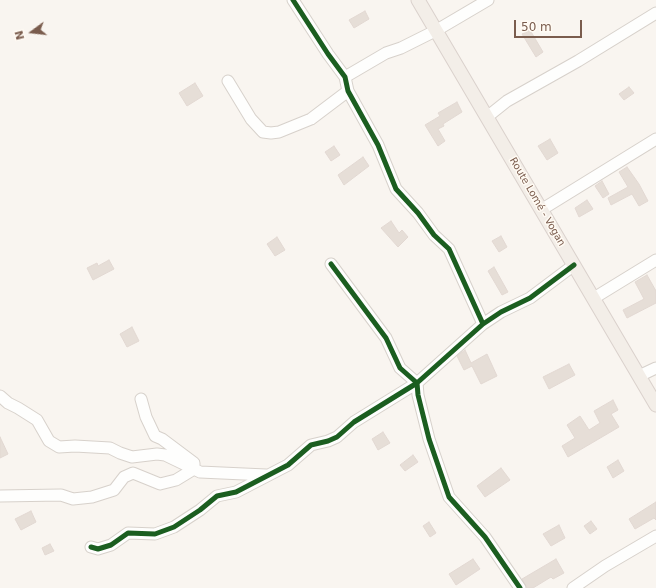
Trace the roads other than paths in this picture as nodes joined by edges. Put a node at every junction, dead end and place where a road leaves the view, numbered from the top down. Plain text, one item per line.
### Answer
1 (293, 0) edge
2 (418, 0) edge
3 (488, 0) edge
4 (656, 13) edge
5 (437, 30) junction
6 (345, 77) junction
7 (228, 81) dead end
8 (348, 91) junction
9 (487, 117) junction
10 (656, 139) edge
11 (541, 210) junction
12 (656, 260) edge
13 (331, 264) dead end
14 (574, 264) junction
15 (594, 298) junction
16 (482, 324) junction
17 (656, 368) edge
18 (639, 376) junction
19 (417, 384) junction
20 (0, 396) edge
21 (141, 399) dead end
22 (656, 405) edge
23 (194, 469) junction
24 (266, 475) junction
25 (0, 496) edge
26 (656, 536) edge
27 (91, 547) dead end
28 (520, 588) edge
29 (573, 588) edge

1 - 6 street
2 - 5 main road, Route Lomé - Vogan
3 - 5 street
4 - 9 street
5 - 6 street
5 - 9 main road, Route Lomé - Vogan
6 - 8 street
7 - 8 street
8 - 16 street
9 - 11 main road, Route Lomé - Vogan
10 - 11 street
11 - 14 main road, Route Lomé - Vogan
12 - 15 street
13 - 19 street
14 - 15 main road, Route Lomé - Vogan
14 - 16 street
15 - 18 main road, Route Lomé - Vogan
16 - 19 street
17 - 18 street
18 - 22 main road, Route Lomé - Vogan
19 - 24 street
19 - 28 street
20 - 23 street
21 - 23 street
23 - 24 street
23 - 25 street
24 - 27 street
26 - 29 street

